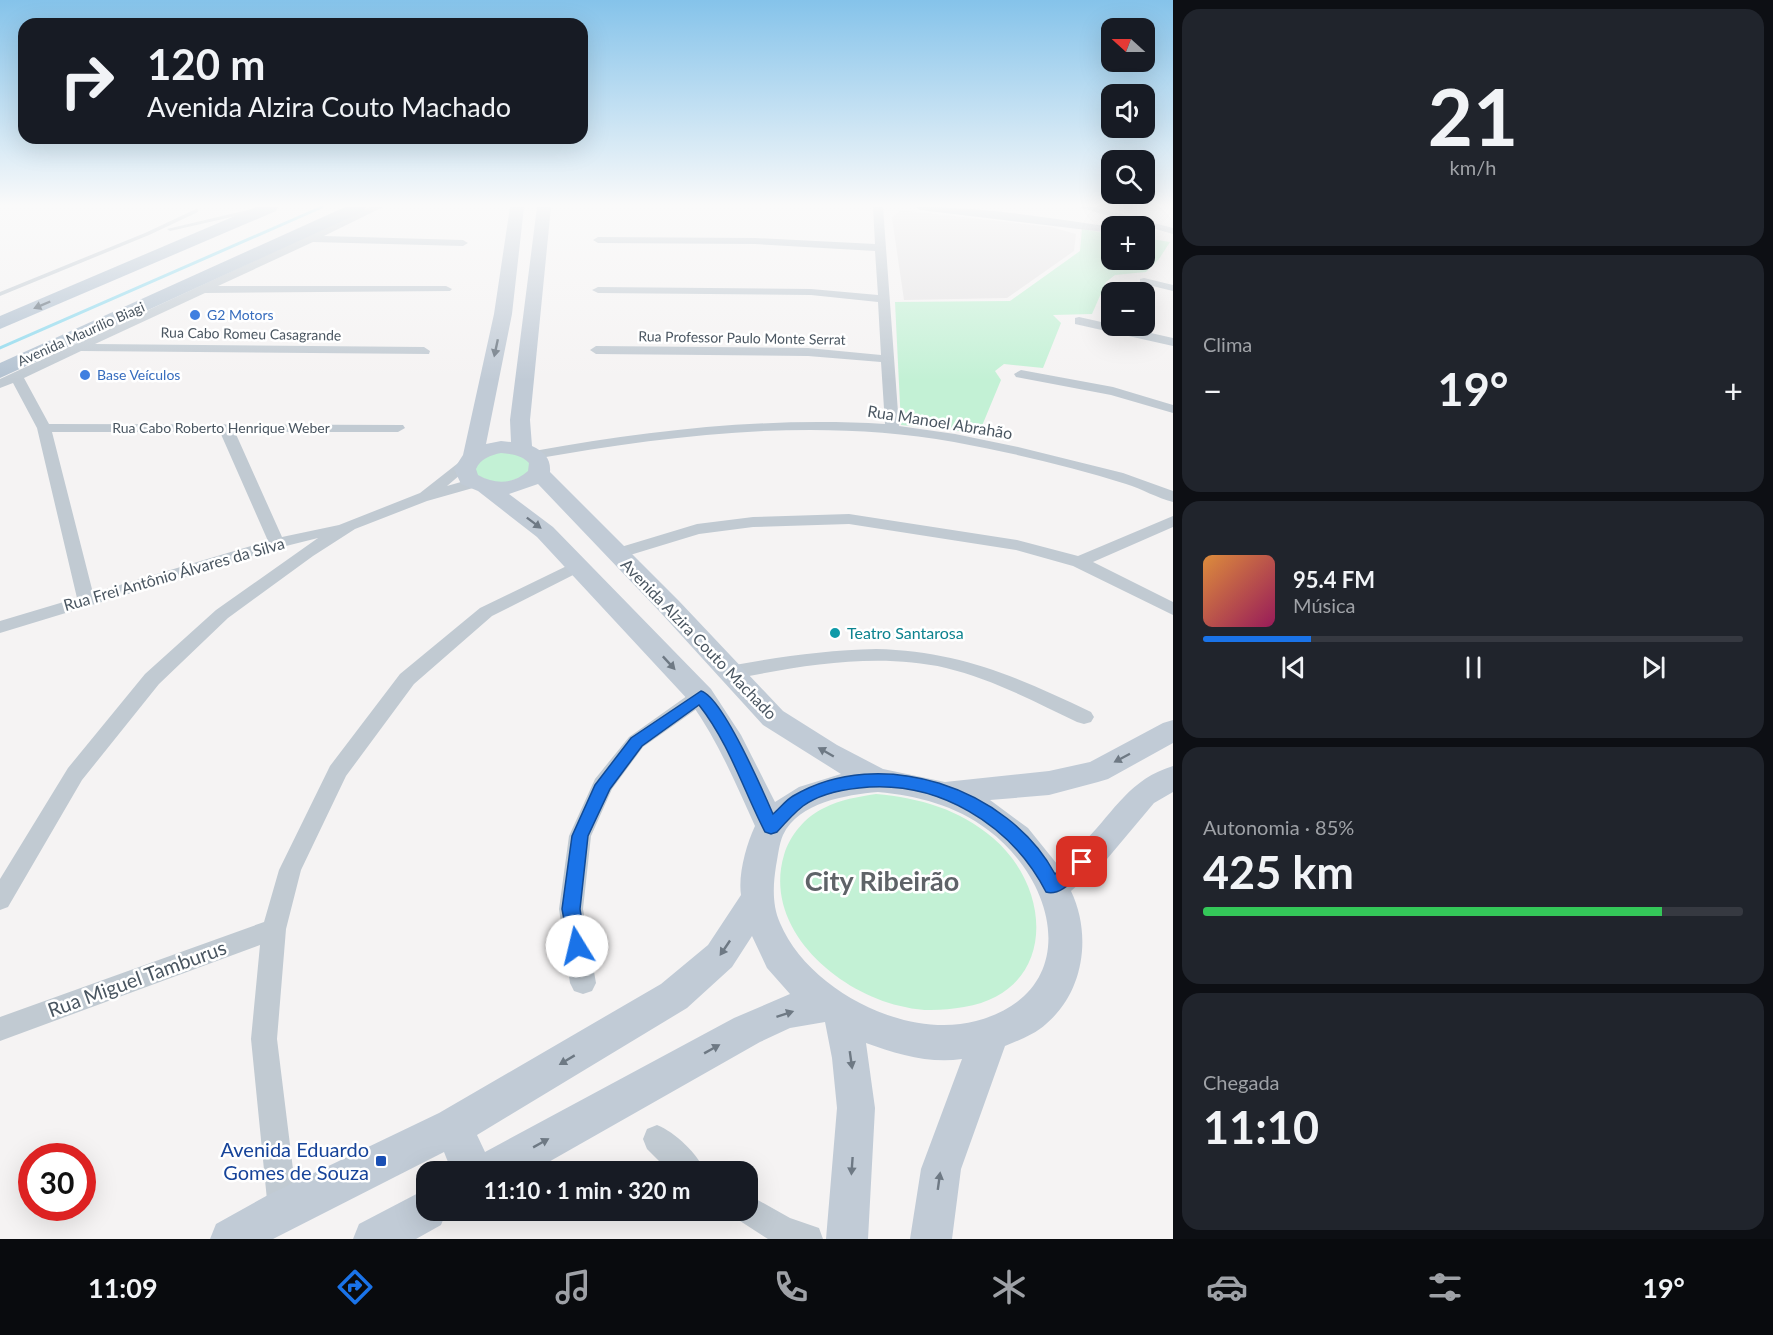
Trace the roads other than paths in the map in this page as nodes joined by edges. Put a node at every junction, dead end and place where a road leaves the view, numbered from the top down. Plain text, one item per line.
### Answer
1 (71, 265) edge
2 (134, 265) edge
3 (237, 265) edge
4 (255, 265) edge
5 (509, 265) edge
6 (537, 265) edge
7 (883, 265) edge
8 (1144, 281) dead end
9 (1173, 288) edge
10 (447, 289) dead end
11 (202, 290) junction
12 (598, 290) dead end
13 (0, 294) edge
14 (884, 299) junction
15 (503, 314) junction
16 (532, 314) junction
17 (1079, 321) dead end
18 (0, 323) edge
19 (1173, 342) edge
20 (78, 348) junction
21 (596, 350) dead end
22 (424, 351) dead end
23 (886, 358) junction
24 (8, 374) edge
25 (1021, 375) dead end
26 (0, 384) edge
27 (1173, 409) edge
28 (225, 427) junction
29 (44, 428) junction
30 (398, 428) dead end
31 (892, 429) junction
32 (470, 460) junction
33 (534, 461) junction
34 (481, 486) junction
35 (1173, 497) edge
36 (422, 498) junction
37 (1173, 521) edge
38 (349, 526) junction
39 (277, 543) junction
40 (617, 554) junction
41 (1079, 562) junction
42 (578, 566) junction
43 (86, 600) junction
44 (670, 607) junction
45 (1173, 609) edge
46 (631, 622) junction
47 (0, 627) edge
48 (729, 673) junction
49 (701, 696) junction
50 (1084, 717) dead end
51 (1173, 730) edge
52 (1173, 777) edge
53 (878, 780) junction
54 (947, 792) junction
55 (771, 827) junction
56 (1053, 887) junction
57 (757, 899) junction
58 (0, 900) edge
59 (274, 928) junction
60 (583, 983) dead end
61 (834, 1009) junction
62 (0, 1029) edge
63 (990, 1035) junction
64 (453, 1127) junction
65 (657, 1139) dead end
66 (468, 1161) edge
67 (510, 1161) edge
68 (680, 1161) edge
69 (283, 1210) junction
70 (416, 1216) edge
71 (758, 1216) edge
72 (231, 1239) edge
73 (374, 1239) edge
74 (808, 1239) edge
75 (847, 1239) edge
76 (931, 1239) edge

1 - 13 lane
2 -> 18 main road
3 - 24 main road, Avenida Maurílio Biagi
4 - 11 street
5 - 15 street
6 - 16 street
7 - 14 street
8 - 9 street
10 - 11 street
11 - 20 street
12 - 14 street
14 - 23 street
15 - 16 street
15 -> 32 street
16 - 33 street
17 - 19 street
20 - 22 street, Rua Cabo Romeu Casagrande
20 - 24 street
21 - 23 street, Rua Professor Paulo Monte Serrat
23 - 31 street
24 - 26 street
24 - 29 street
25 - 27 street
28 - 29 street, Rua Cabo Roberto Henrique Weber
28 - 30 street, Rua Cabo Roberto Henrique Weber
28 - 39 street
29 - 43 street
31 - 33 street, Rua Manoel Abrahão
31 - 35 street, Rua Manoel Abrahão
32 - 33 street
32 - 34 street
32 - 36 street
33 - 34 street
33 - 40 street, Avenida Alzira Couto Machado
34 - 36 street
34 -> 42 street
36 - 38 street
37 - 41 street
38 - 39 street, Rua Frei Antônio Álvares da Silva
38 - 58 street
39 - 43 street, Rua Frei Antônio Álvares da Silva
40 - 41 street
40 - 44 street, Avenida Alzira Couto Machado
41 - 45 street
42 - 46 street
42 - 59 street
43 - 47 street, Rua Frei Antônio Álvares da Silva
44 - 46 street
44 - 48 street, Avenida Alzira Couto Machado
46 -> 49 street
48 - 50 street
53 -> 48 street, Avenida Alzira Couto Machado
49 - 55 street
49 - 60 street
51 -> 54 street
52 - 56 street
53 - 54 street
53 - 55 street
54 - 56 street
55 - 57 street
56 - 63 street
57 - 61 street
57 -> 64 street
59 - 62 street, Rua Miguel Tamburus
59 - 69 street
61 - 63 street
67 -> 61 street
61 -> 75 street
76 -> 63 street
64 - 66 street
64 - 69 street
65 - 68 street
69 - 72 street
70 - 73 street
71 - 74 street

